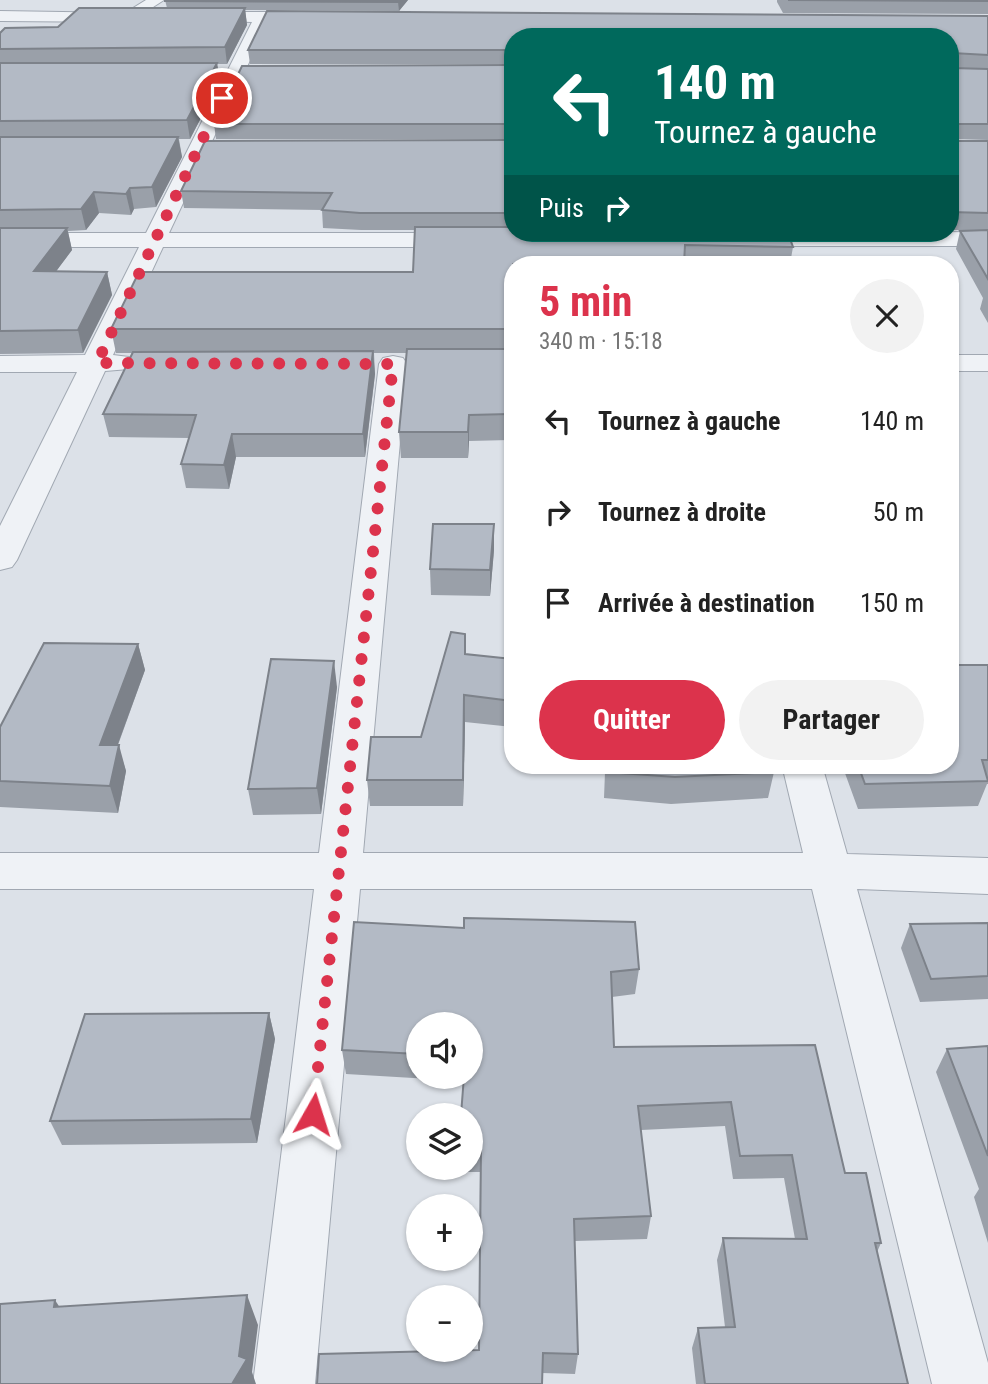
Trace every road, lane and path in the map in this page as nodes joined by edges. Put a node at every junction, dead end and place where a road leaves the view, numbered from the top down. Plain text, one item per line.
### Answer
1 (156, 8) edge
2 (0, 16) edge
3 (262, 16) junction
4 (183, 17) edge
5 (331, 17) edge
6 (227, 72) junction
7 (262, 72) edge
8 (172, 148) edge
9 (198, 148) junction
10 (225, 148) edge
11 (959, 239) edge
12 (988, 239) edge
13 (0, 240) edge
14 (153, 240) junction
15 (486, 240) edge
16 (97, 363) junction
17 (151, 363) edge
18 (959, 363) edge
19 (988, 363) edge
20 (0, 364) edge
21 (393, 364) dead end
22 (0, 561) edge
23 (804, 774) edge
24 (0, 871) edge
25 (339, 871) junction
26 (830, 871) junction
27 (988, 876) edge
28 (284, 1384) edge
29 (963, 1384) edge

1 - 2 street
3 - 4 street
3 - 5 street
3 - 6 street
6 - 7 street
6 - 9 street
8 - 9 street
9 - 10 street
9 - 14 street
11 - 12 street
13 - 14 street
14 - 15 street
14 - 16 street
16 - 17 street
16 - 20 street
16 - 22 street
18 - 19 street
21 - 25 street
23 - 26 street
24 - 25 street
25 - 26 street
25 - 28 street
26 - 27 street
26 - 29 street

